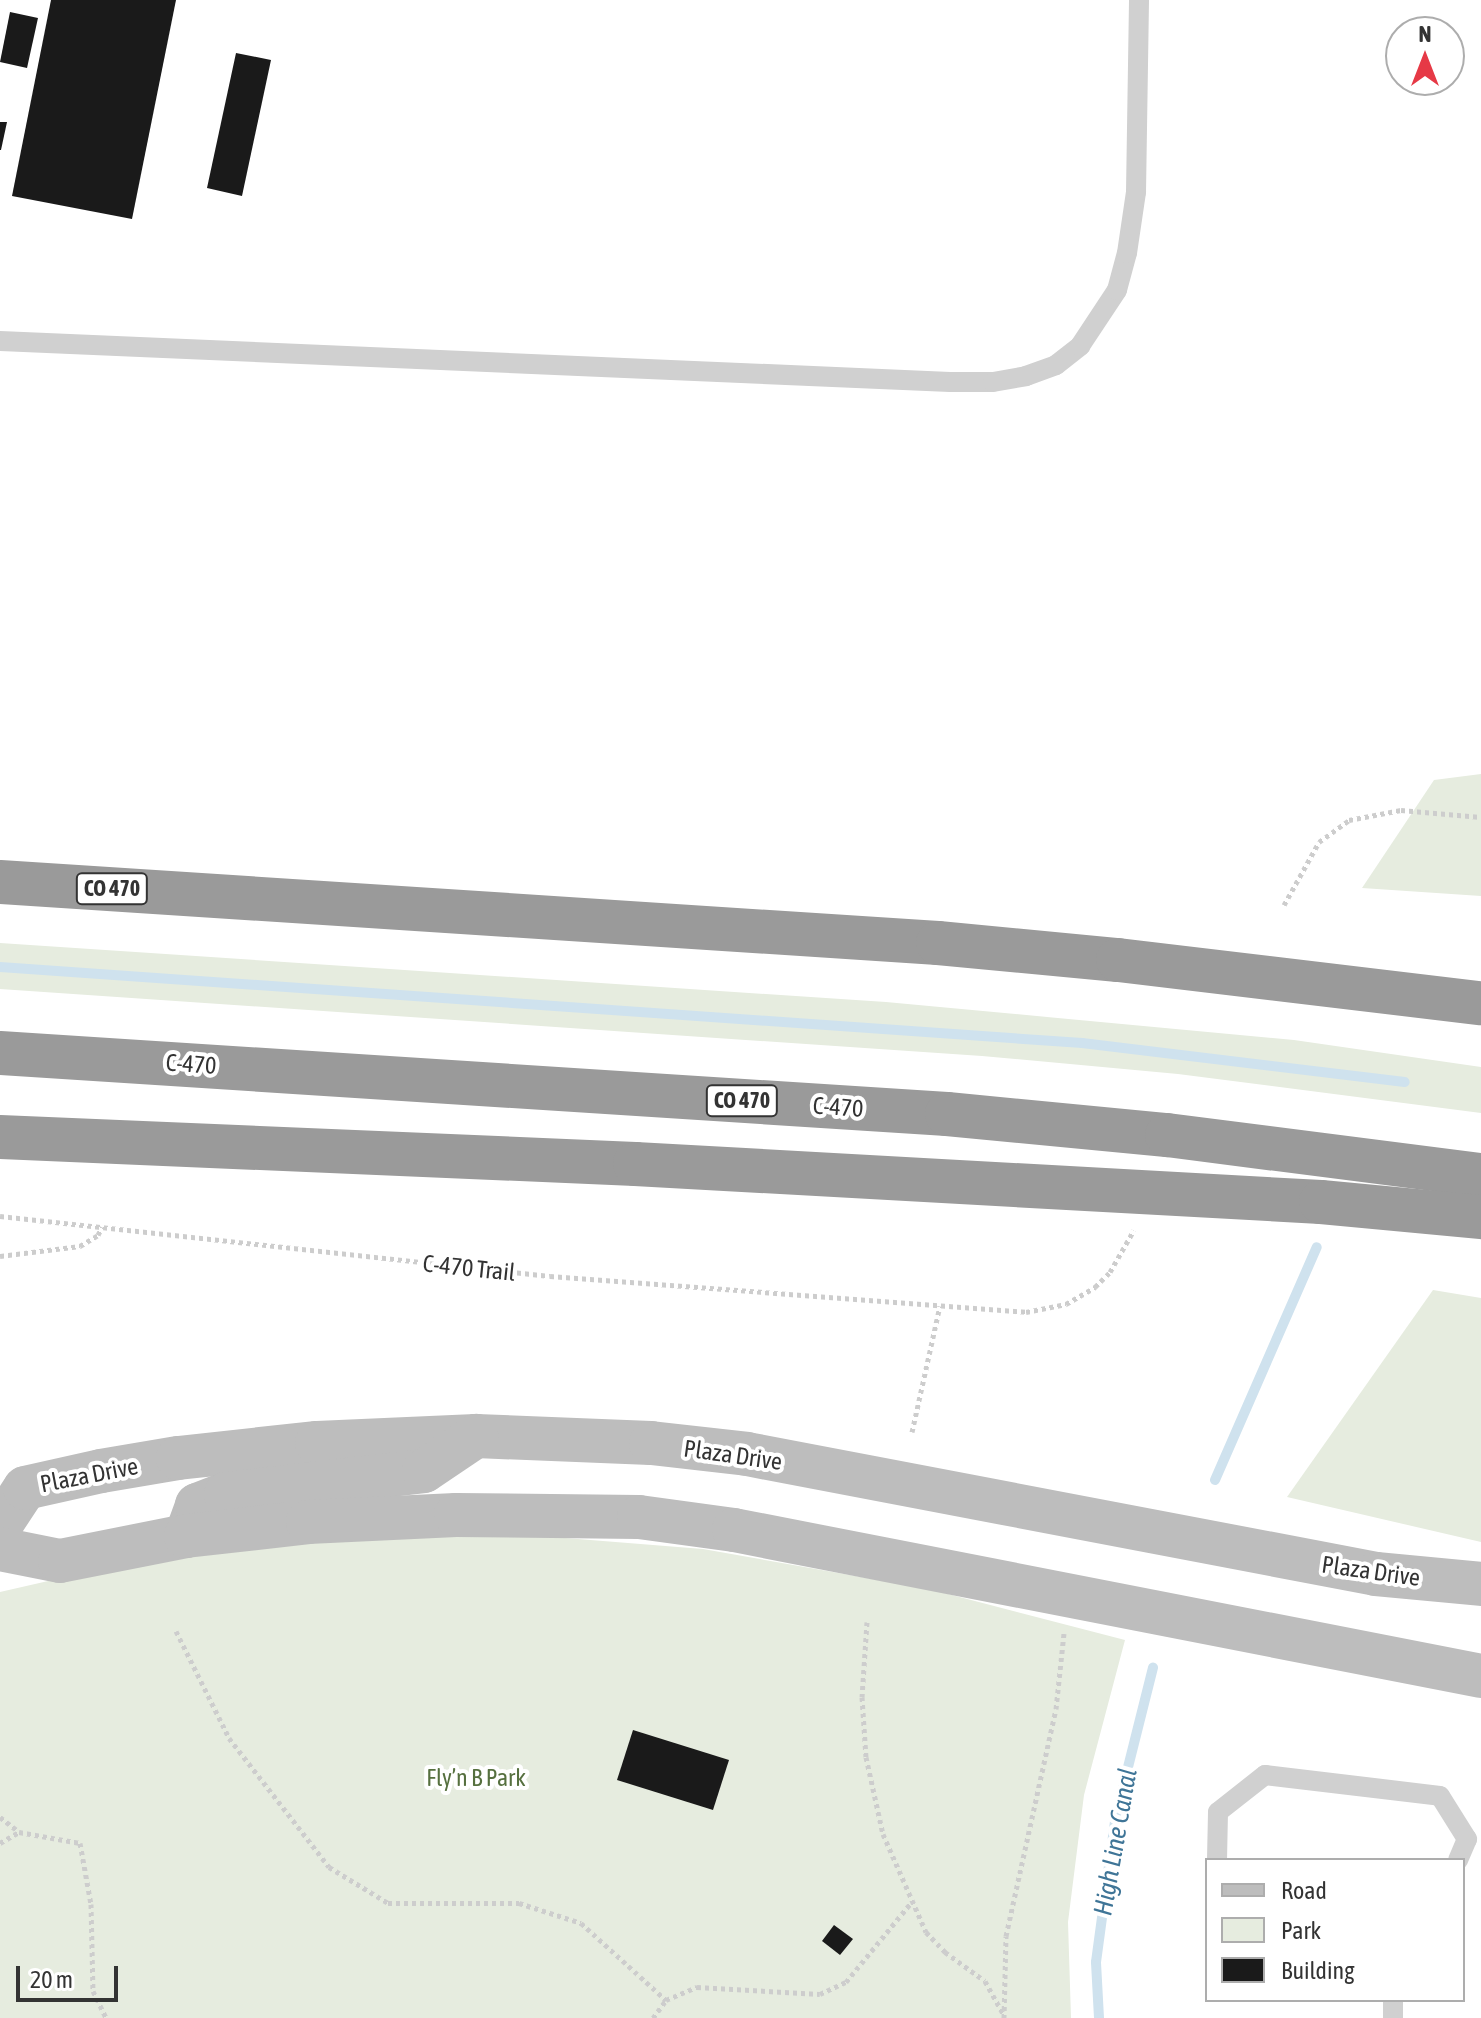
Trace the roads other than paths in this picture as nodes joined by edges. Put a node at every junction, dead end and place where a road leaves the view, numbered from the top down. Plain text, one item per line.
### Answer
1 (1139, 0) edge
2 (0, 341) edge
3 (0, 858) edge
4 (0, 882) edge
5 (224, 897) junction
6 (1481, 1003) edge
7 (0, 1053) edge
8 (0, 1137) edge
9 (1481, 1175) edge
10 (1481, 1217) edge
11 (476, 1436) junction
12 (0, 1526) edge
13 (186, 1536) junction
14 (0, 1549) edge
15 (1481, 1584) edge
16 (1481, 1676) edge
17 (1217, 1858) edge
18 (1459, 1858) edge

1 - 2 lane
3 - 5 highway
4 - 5 highway, CO 470
5 - 6 highway, CO 470
7 - 9 highway, C-470 / CO 470
8 - 10 highway
11 - 12 street, Plaza Drive
11 - 13 street
11 - 15 street, Plaza Drive
13 - 14 street
13 - 16 street
17 - 18 lane

